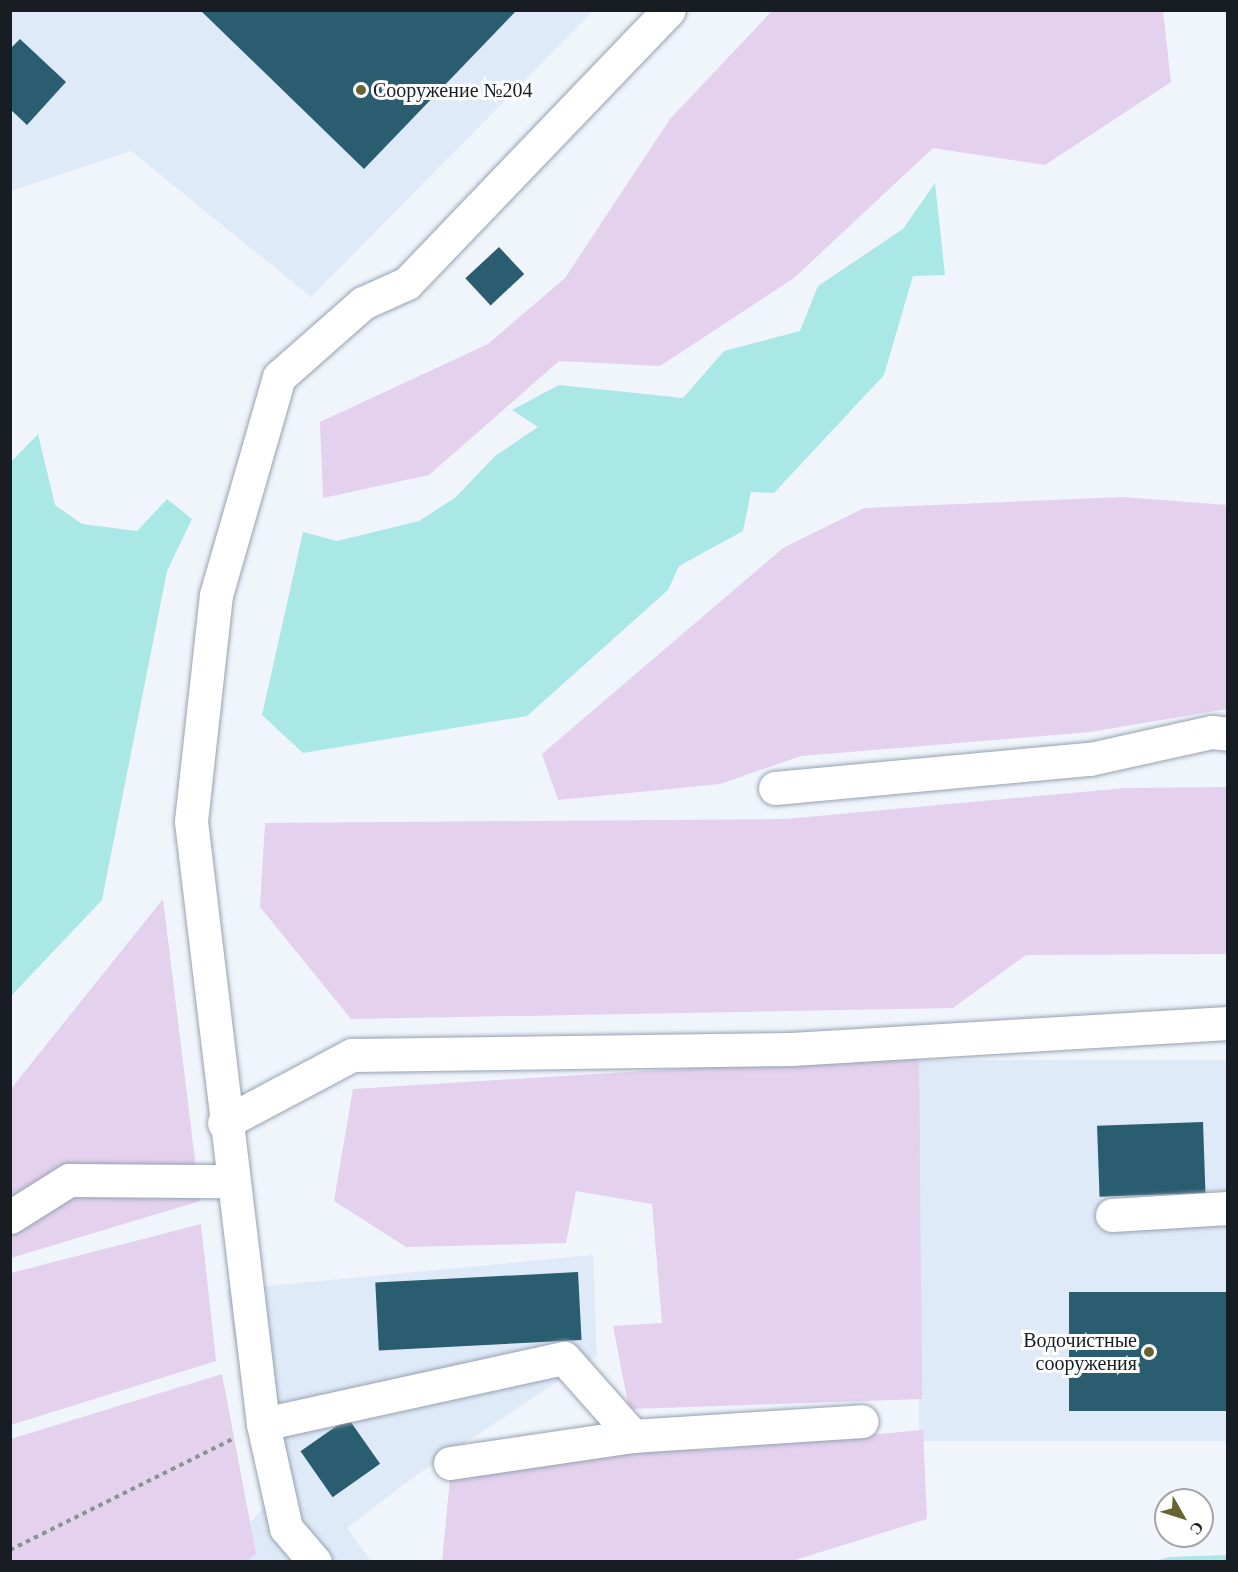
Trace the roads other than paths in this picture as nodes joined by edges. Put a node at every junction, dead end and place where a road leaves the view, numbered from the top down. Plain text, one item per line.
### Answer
1 (669, 10) edge
2 (1227, 734) edge
3 (775, 788) dead end
4 (1227, 1023) edge
5 (224, 1122) junction
6 (232, 1181) junction
7 (1227, 1208) edge
8 (1112, 1215) dead end
9 (10, 1217) edge
10 (862, 1421) dead end
11 (263, 1424) junction
12 (633, 1436) junction
13 (450, 1463) dead end
14 (315, 1562) edge

1 - 5 lane
2 - 3 lane
4 - 5 lane
5 - 6 lane
6 - 9 lane
6 - 11 lane
7 - 8 lane
10 - 12 lane
11 - 12 lane
11 - 14 lane
12 - 13 lane

